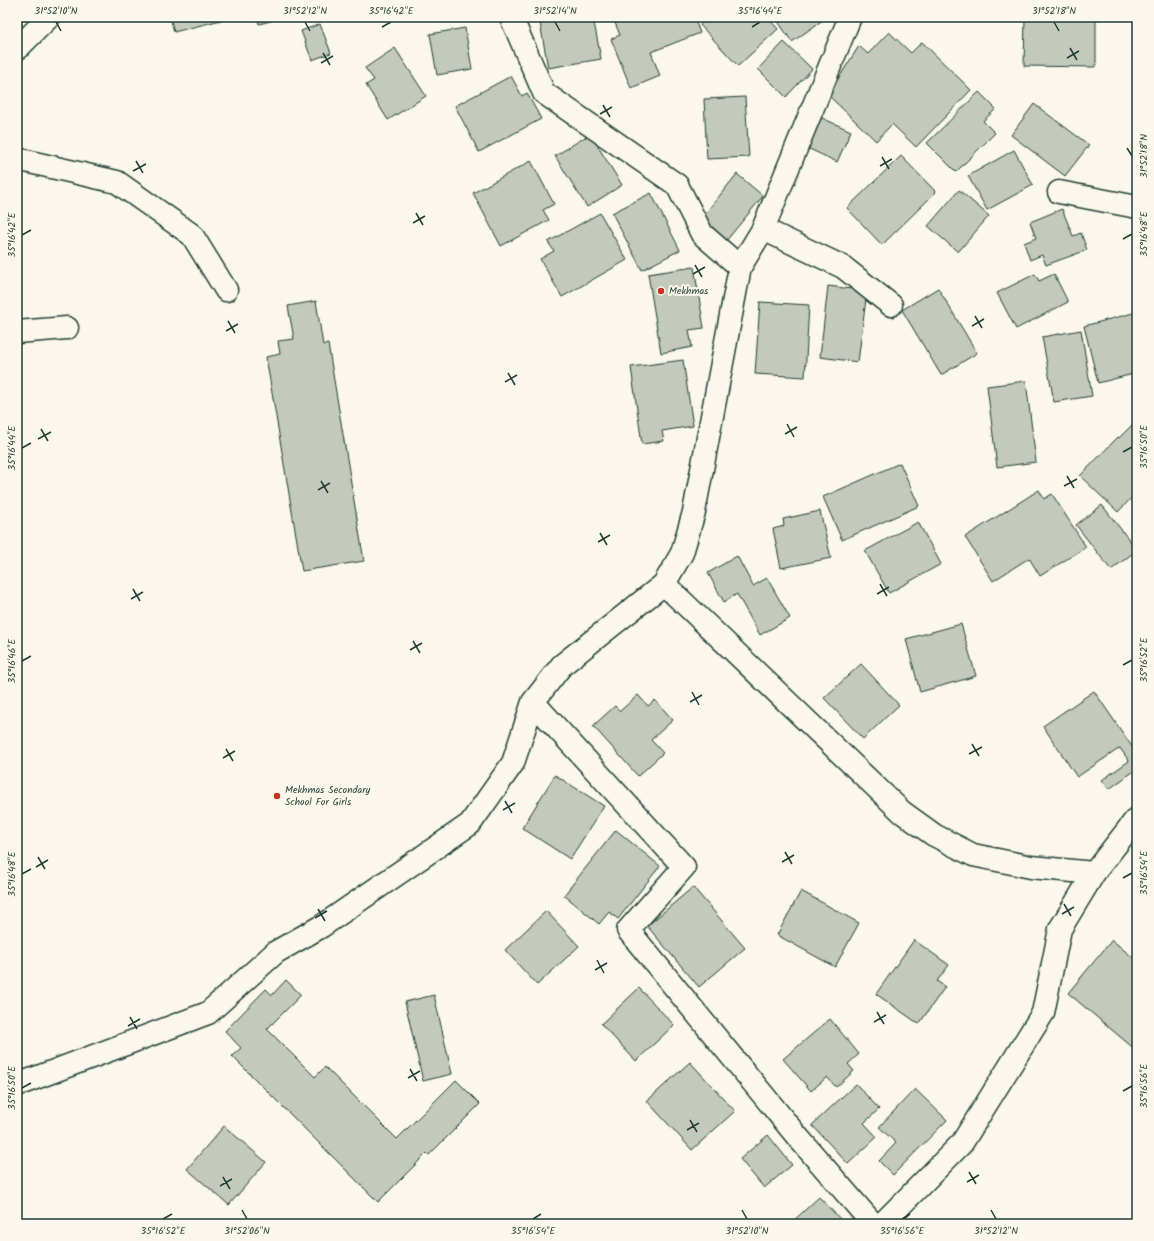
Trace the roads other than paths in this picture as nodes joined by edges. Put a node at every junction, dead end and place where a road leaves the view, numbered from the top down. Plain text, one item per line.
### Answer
1 (49, 17) edge
2 (511, 17) edge
3 (850, 17) edge
4 (17, 49) edge
5 (17, 159) edge
6 (1059, 192) dead end
7 (1137, 207) edge
8 (763, 230) junction
9 (740, 267) junction
10 (226, 290) dead end
11 (891, 305) dead end
12 (66, 328) dead end
13 (17, 332) edge
14 (664, 584) junction
15 (533, 702) junction
16 (1137, 818) edge
17 (1094, 873) junction
18 (17, 1085) edge
19 (873, 1224) edge
20 (882, 1224) edge

1 - 4 street
2 - 9 street
3 - 8 street
5 - 10 street
6 - 7 street
8 - 9 street
8 - 11 street
9 - 14 street
12 - 13 street
14 - 15 street
14 - 17 street
15 - 18 street
15 - 19 street
16 - 17 street
17 - 20 street

